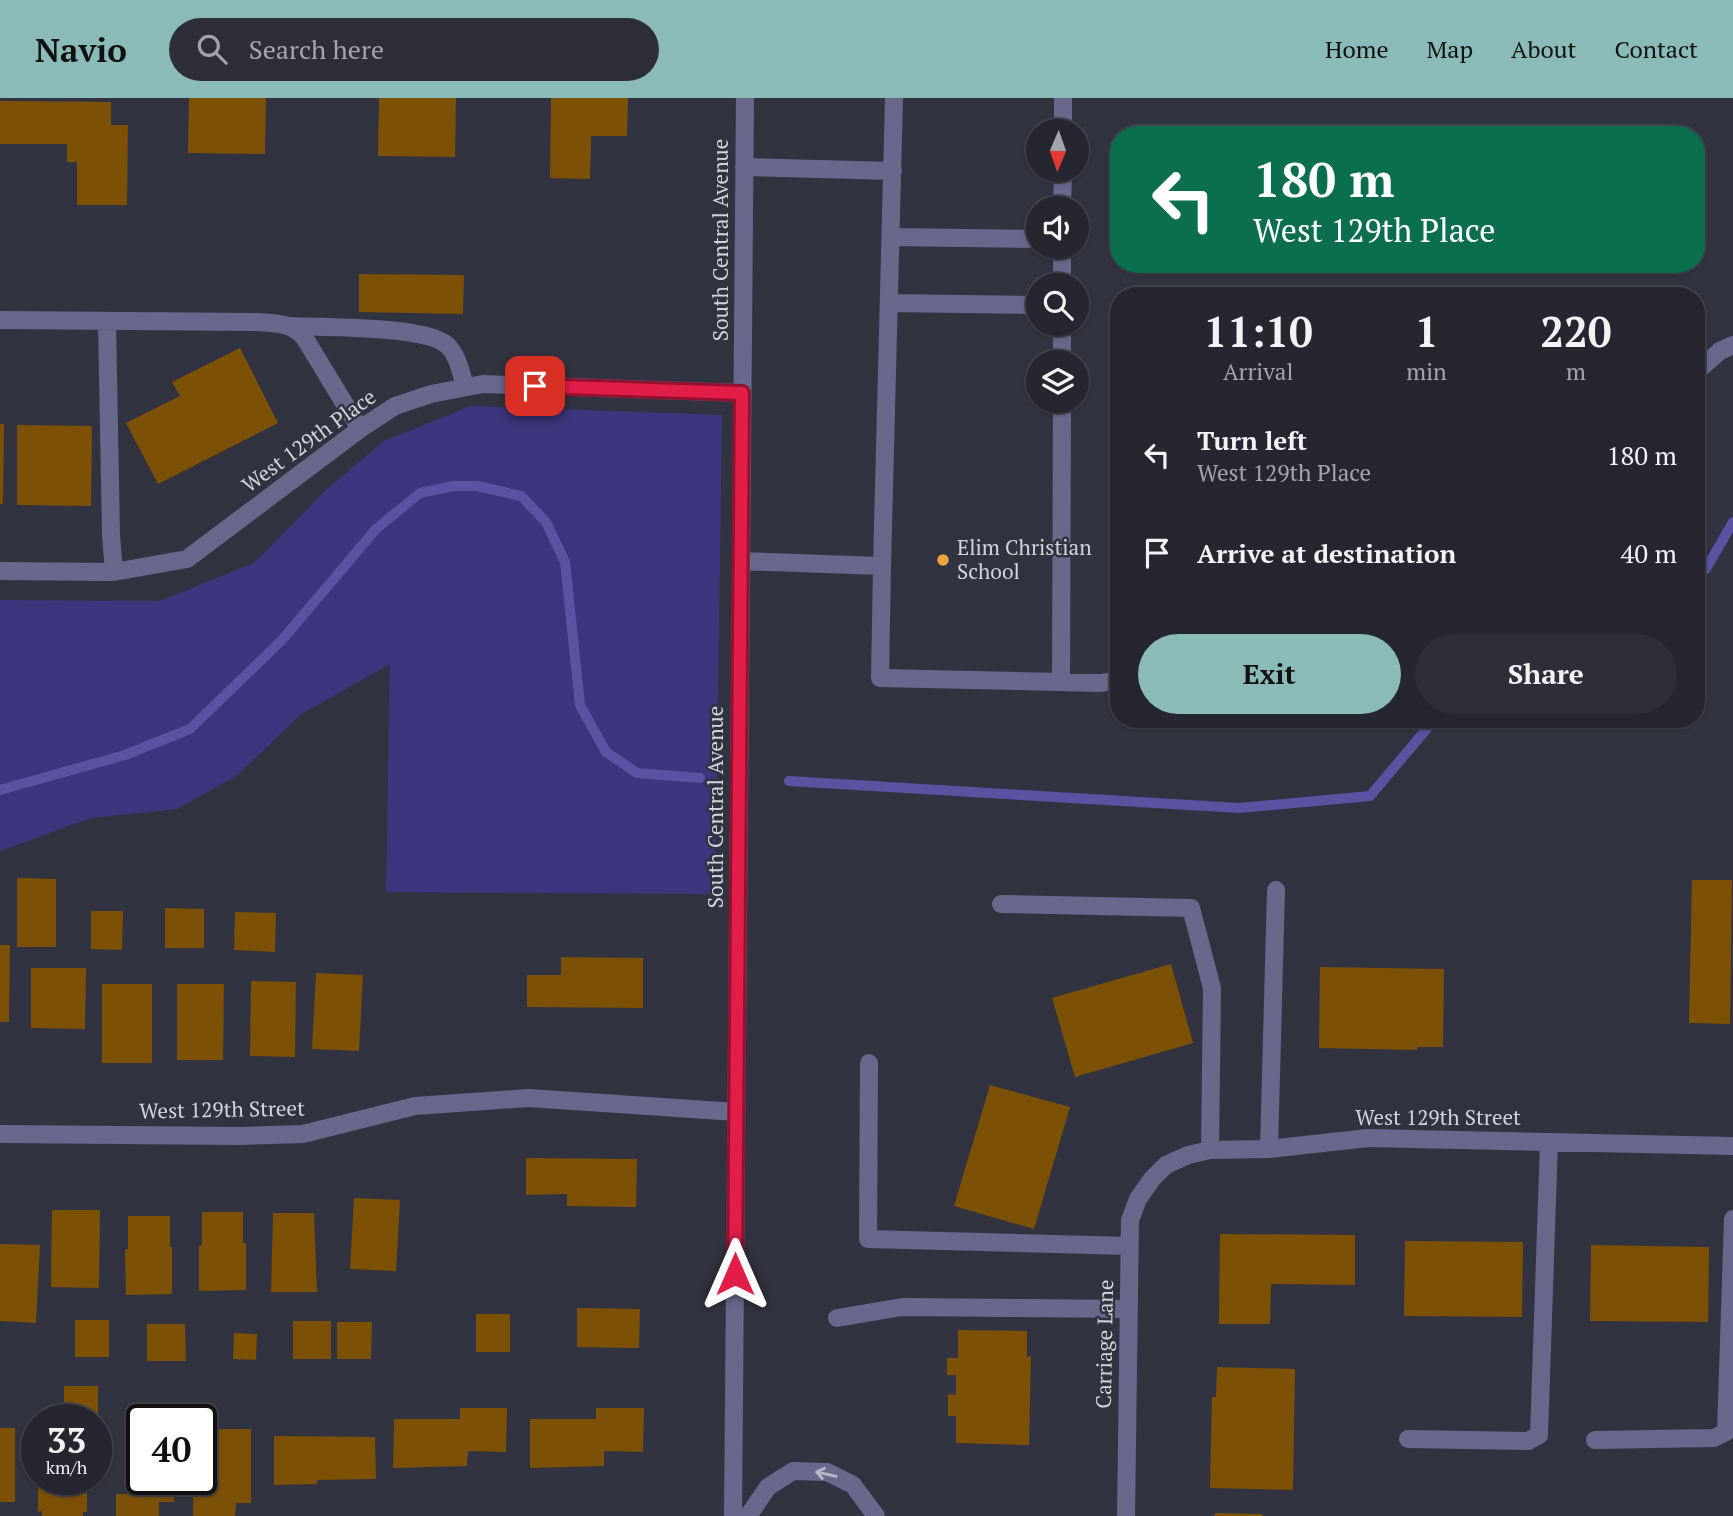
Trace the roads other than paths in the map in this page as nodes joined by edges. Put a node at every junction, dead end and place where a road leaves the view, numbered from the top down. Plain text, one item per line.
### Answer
1 (745, 98) edge
2 (894, 98) edge
3 (1063, 98) edge
4 (1063, 119) edge
5 (744, 167) junction
6 (893, 171) junction
7 (891, 237) junction
8 (1026, 239) edge
9 (889, 303) junction
10 (1026, 304) edge
11 (0, 320) edge
12 (107, 321) junction
13 (289, 326) junction
14 (1733, 345) edge
15 (1705, 364) edge
16 (465, 386) junction
17 (742, 393) junction
18 (1062, 413) edge
19 (360, 429) junction
20 (741, 561) junction
21 (882, 566) junction
22 (0, 571) edge
23 (114, 572) junction
24 (1110, 681) edge
25 (1061, 682) junction
26 (1276, 890) dead end
27 (1001, 904) dead end
28 (869, 1063) dead end
29 (736, 1112) junction
30 (0, 1134) edge
31 (1549, 1142) junction
32 (1733, 1146) edge
33 (1269, 1149) junction
34 (1210, 1150) junction
35 (1152, 1179) joint
36 (1733, 1219) edge
37 (1129, 1246) junction
38 (1128, 1309) junction
39 (837, 1318) dead end
40 (1408, 1439) dead end
41 (1595, 1440) dead end
42 (733, 1516) edge
43 (748, 1516) edge
44 (876, 1516) edge
45 (1126, 1516) edge

1 - 5 street, South Central Avenue
2 - 6 street
3 - 4 street
5 - 6 street
5 - 17 street, South Central Avenue
6 - 7 street
7 - 8 street
7 - 9 street
9 - 10 street
9 - 21 street
11 - 12 street
12 - 13 street
12 - 23 street
13 - 16 street
13 - 19 street
14 - 15 street
16 - 17 street, West 129th Place
16 - 19 street, West 129th Place
17 - 20 street, South Central Avenue
18 - 25 street
19 - 23 street, West 129th Place
20 - 21 street
20 - 29 street, South Central Avenue
21 - 25 street
22 - 23 street, West 129th Place
24 - 25 street
26 - 33 street
27 - 34 street
28 - 37 street
29 - 30 street, West 129th Street
29 - 42 street, South Central Avenue
31 - 32 street, West 129th Street
31 - 33 street, West 129th Street
31 - 40 street
33 - 34 street, West 129th Street
34 - 35 street, West 129th Street
35 - 37 street, Carriage Lane
36 - 41 street
37 - 38 street, Carriage Lane
38 - 39 street
38 - 45 street, Carriage Lane
44 -> 43 street

